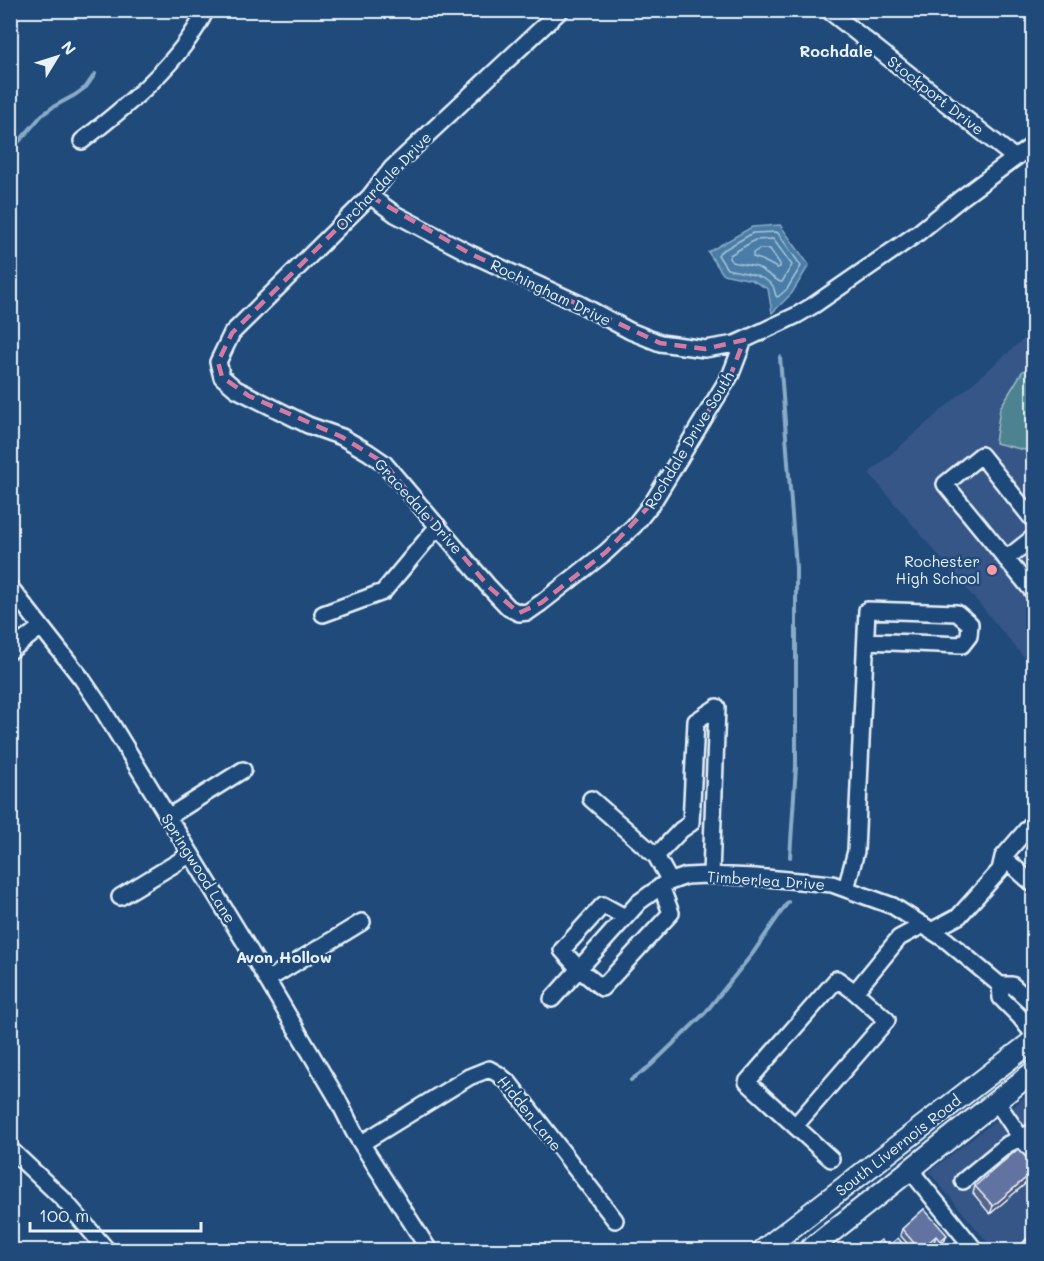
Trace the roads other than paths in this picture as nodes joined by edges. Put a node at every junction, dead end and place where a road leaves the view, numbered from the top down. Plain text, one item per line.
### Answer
1 (206, 10) edge
2 (561, 10) edge
3 (828, 10) edge
4 (82, 141) dead end
5 (1034, 144) edge
6 (1016, 158) junction
7 (370, 196) junction
8 (744, 340) junction
9 (218, 362) joint
10 (1034, 521) edge
11 (438, 526) junction
12 (1034, 537) edge
13 (1006, 560) junction
14 (10, 587) edge
15 (1034, 593) edge
16 (519, 613) joint
17 (323, 614) dead end
18 (41, 627) junction
19 (866, 641) junction
20 (10, 651) edge
21 (243, 770) dead end
22 (591, 799) dead end
23 (168, 817) junction
24 (1034, 821) edge
25 (1028, 838) edge
26 (190, 854) junction
27 (656, 856) junction
28 (1003, 857) junction
29 (711, 875) junction
30 (665, 884) junction
31 (1034, 885) edge
32 (846, 889) junction
33 (120, 897) dead end
34 (625, 917) junction
35 (363, 922) dead end
36 (927, 928) junction
37 (579, 969) junction
38 (267, 980) junction
39 (1000, 985) junction
40 (855, 992) junction
41 (552, 999) dead end
42 (1034, 1005) edge
43 (1034, 1035) edge
44 (1034, 1040) edge
45 (1007, 1060) junction
46 (1034, 1071) edge
47 (996, 1101) junction
48 (795, 1125) junction
49 (1027, 1135) edge
50 (362, 1143) junction
51 (10, 1149) edge
52 (1034, 1153) edge
53 (831, 1159) dead end
54 (910, 1171) junction
55 (963, 1180) dead end
56 (814, 1211) junction
57 (615, 1220) dead end
58 (107, 1251) edge
59 (429, 1251) edge
60 (763, 1251) edge
61 (795, 1251) edge
62 (809, 1251) edge
63 (975, 1251) edge

1 - 4 street
2 - 7 street, Orchardale Drive
3 - 6 street, Stockport Drive
5 - 6 street
6 - 8 street
7 - 8 street, Rochingham Drive
7 - 9 street, Orchardale Drive
8 - 16 street, Rochdale Drive South
9 - 11 street, Gracedale Drive
10 - 13 street
11 - 16 street, Gracedale Drive
11 - 17 street
12 - 13 street
13 - 15 street
14 - 18 street, Springwood Lane
18 - 20 street
18 - 23 street, Springwood Lane
19 - 19 street
19 - 32 street
21 - 23 street
22 - 27 street
23 - 26 street, Springwood Lane
24 - 25 street
25 - 28 street
26 - 33 street
26 - 38 street, Springwood Lane
27 - 29 street
27 - 30 street
28 - 31 street
28 - 36 street
29 - 30 street, Timberlea Drive
29 - 32 street, Timberlea Drive
30 - 34 street, Timberlea Drive
30 - 37 street
32 - 36 street, Timberlea Drive
34 - 37 street, Timberlea Drive
34 - 37 street
35 - 38 street
36 - 39 street, Timberlea Drive
36 - 40 street
37 - 41 street, Timberlea Drive
38 - 50 street, Springwood Lane
39 - 42 street, Timberlea Drive
39 - 43 street, Timberlea Drive
40 - 48 street
40 - 48 street
44 - 45 main road, South Livernois Road
45 - 54 main road
45 - 56 main road, South Livernois Road
46 - 47 main road, South Livernois Road
47 - 49 street
47 - 54 main road, South Livernois Road
48 - 53 street
49 - 52 street
49 - 55 street
50 - 57 street, Hidden Lane
50 - 59 street, Springwood Lane
51 - 58 street
54 - 62 main road, South Livernois Road
54 - 63 street
56 - 60 main road, South Livernois Road
56 - 61 main road

